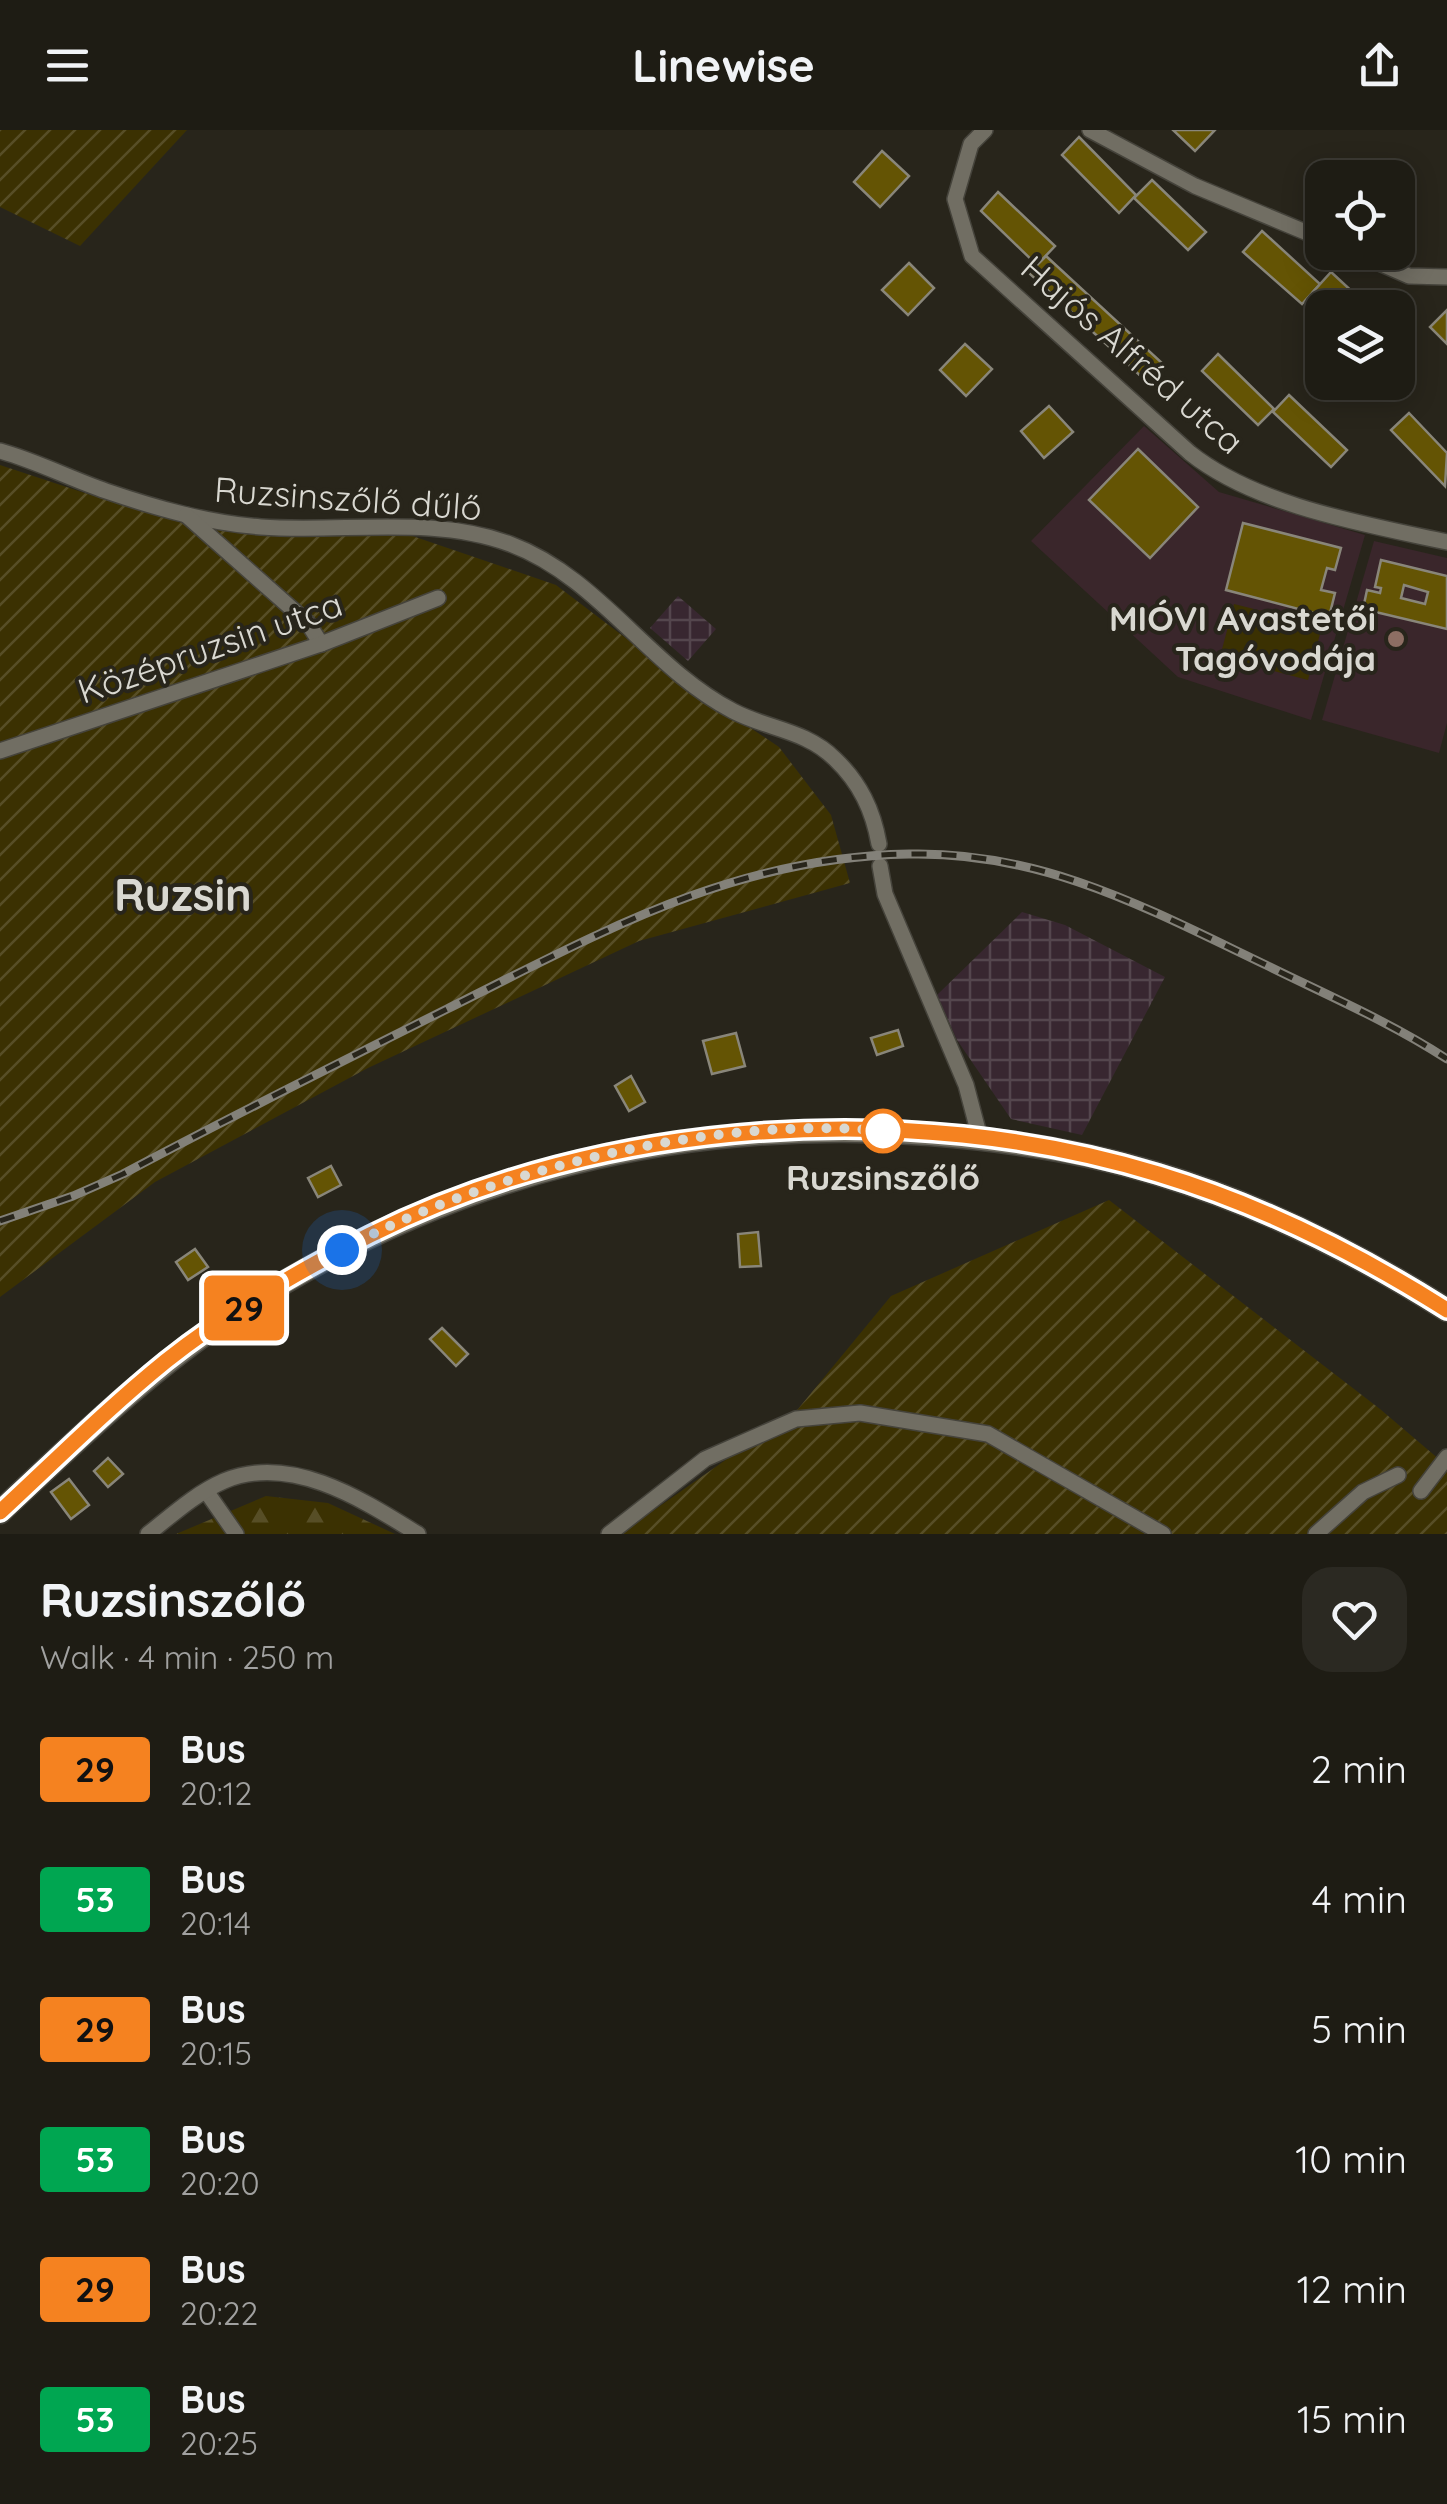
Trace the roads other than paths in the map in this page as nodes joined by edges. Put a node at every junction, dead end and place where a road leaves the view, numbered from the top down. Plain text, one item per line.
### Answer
1 (985, 130) edge
2 (1090, 130) edge
3 (1305, 232) edge
4 (1395, 270) edge
5 (1447, 277) edge
6 (0, 451) edge
7 (186, 516) junction
8 (1447, 542) edge
9 (438, 598) dead end
10 (322, 644) junction
11 (0, 751) edge
12 (879, 844) dead end
13 (880, 866) dead end
14 (980, 1138) junction
15 (1447, 1310) edge
16 (1447, 1458) edge
17 (1398, 1475) dead end
18 (1420, 1490) dead end
19 (206, 1491) junction
20 (0, 1512) edge
21 (148, 1534) edge
22 (236, 1534) edge
23 (418, 1534) edge
24 (609, 1534) edge
25 (1163, 1534) edge
26 (1316, 1534) edge

1 - 8 street, Hajós Alfréd utca
2 - 3 street
4 - 5 street
6 - 7 street, Ruzsinszőlő dűlő
7 - 10 street
7 - 12 street, Ruzsinszőlő dűlő
9 - 10 street, Középruzsin utca
10 - 11 street, Középruzsin utca
13 - 14 street
14 - 15 main road
14 - 20 main road
16 - 18 street
17 - 26 street
19 - 21 street
19 - 22 street
19 - 23 street
24 - 25 street

